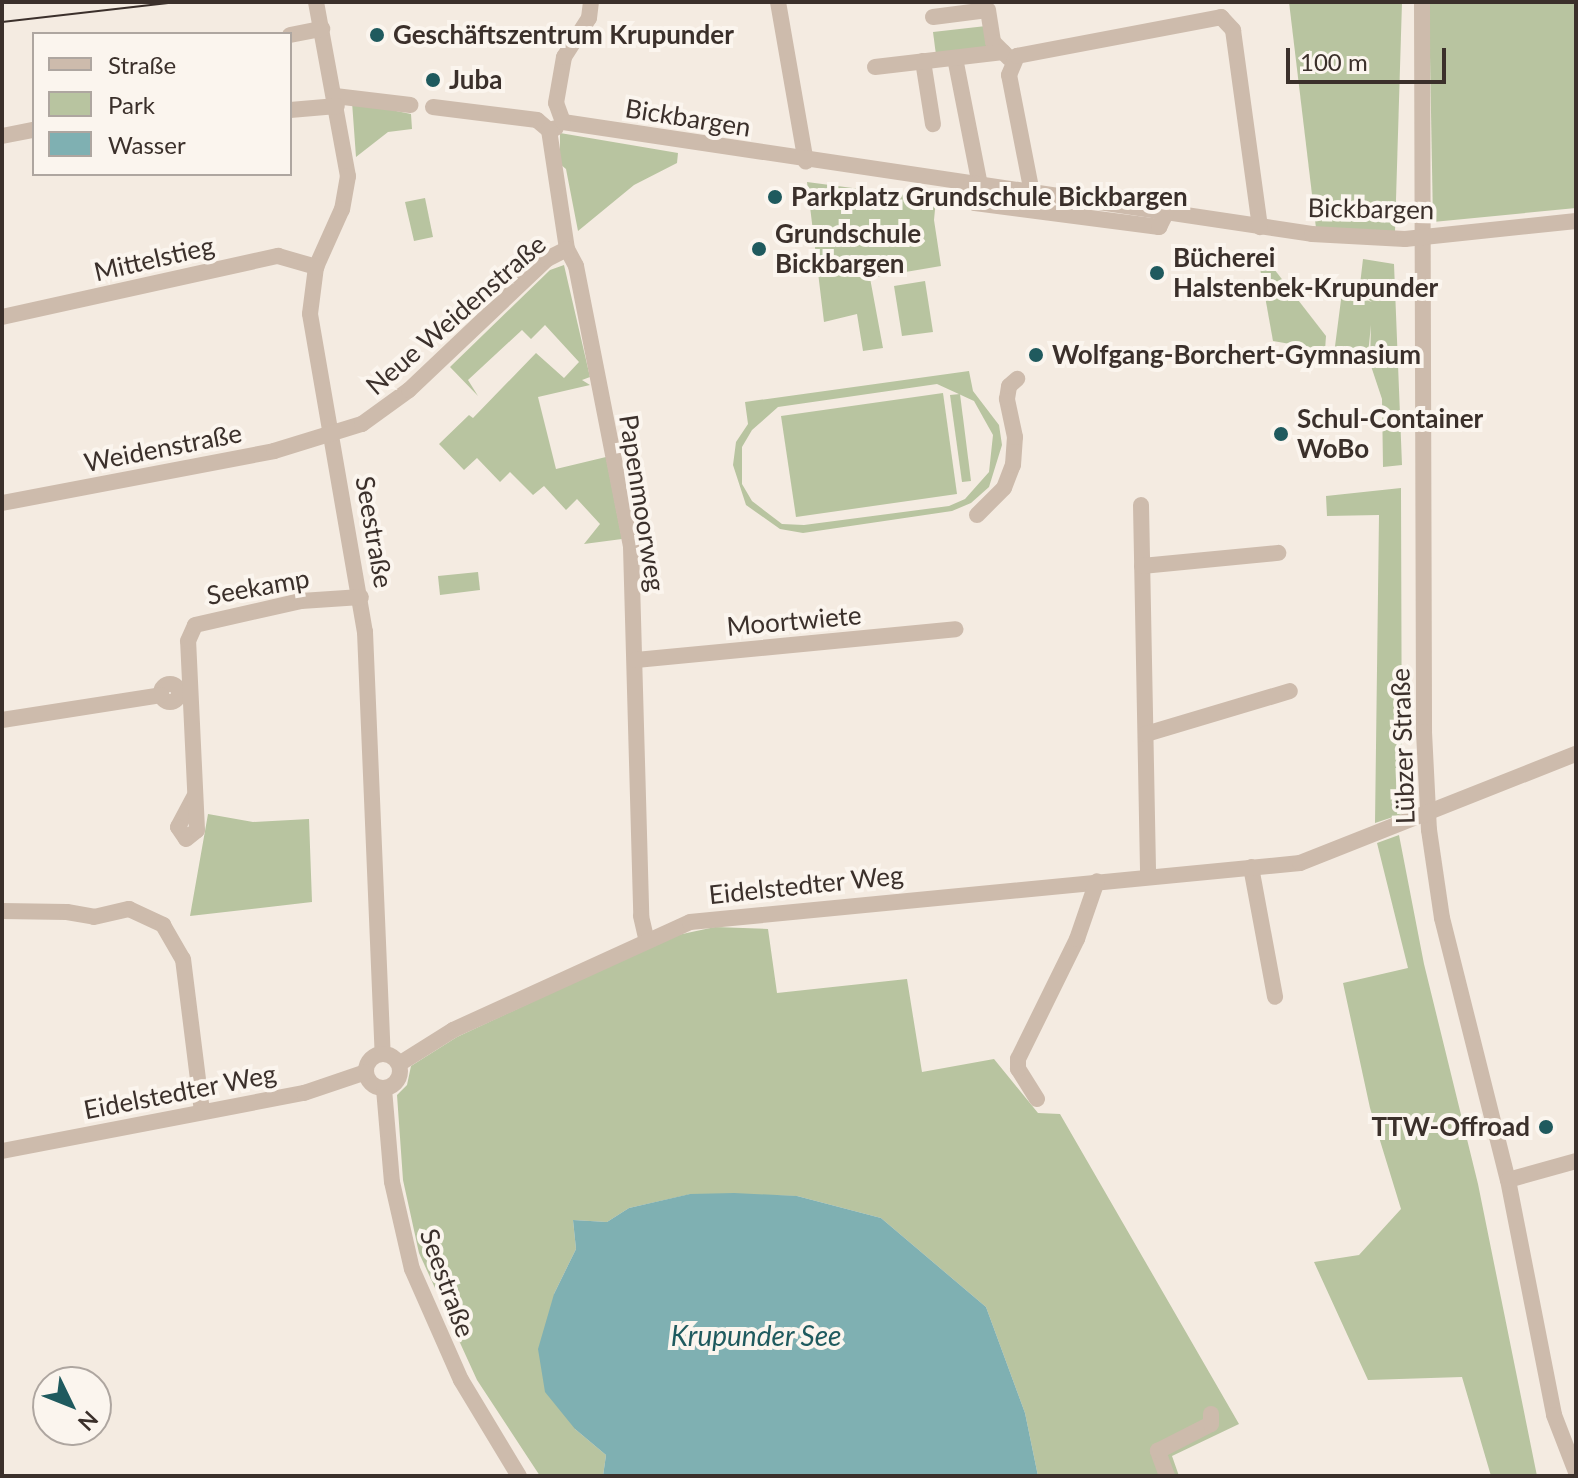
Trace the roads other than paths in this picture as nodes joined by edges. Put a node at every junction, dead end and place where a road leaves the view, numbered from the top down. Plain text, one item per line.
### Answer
1 (316, 2) edge
2 (591, 2) edge
3 (778, 2) edge
4 (1422, 2) edge
5 (933, 17) dead end
6 (322, 29) junction
7 (292, 35) edge
8 (1008, 56) junction
9 (955, 58) junction
10 (923, 61) junction
11 (875, 67) dead end
12 (336, 101) junction
13 (410, 105) dead end
14 (433, 107) dead end
15 (292, 110) edge
16 (933, 124) dead end
17 (556, 126) junction
18 (32, 130) edge
19 (2, 136) edge
20 (806, 162) junction
21 (975, 184) junction
22 (1032, 193) junction
23 (1166, 213) junction
24 (1576, 221) edge
25 (1260, 227) junction
26 (1422, 237) junction
27 (567, 249) junction
28 (316, 267) junction
29 (2, 317) edge
30 (1017, 379) dead end
31 (332, 436) junction
32 (2, 503) edge
33 (1141, 505) dead end
34 (977, 515) dead end
35 (1278, 553) dead end
36 (1142, 566) junction
37 (361, 597) junction
38 (956, 629) dead end
39 (636, 660) junction
40 (1290, 691) dead end
41 (185, 693) junction
42 (2, 710) edge
43 (24, 716) junction
44 (2, 720) edge
45 (1146, 734) junction
46 (1575, 756) edge
47 (194, 797) dead end
48 (1428, 812) junction
49 (1251, 867) junction
50 (1148, 877) junction
51 (1097, 881) junction
52 (2, 911) edge
53 (646, 938) junction
54 (1275, 997) dead end
55 (383, 1054) junction
56 (399, 1064) junction
57 (366, 1072) junction
58 (384, 1089) junction
59 (1037, 1099) dead end
60 (202, 1111) junction
61 (2, 1151) edge
62 (1576, 1161) edge
63 (1508, 1180) junction
64 (1211, 1414) dead end
65 (1576, 1472) edge
66 (519, 1476) edge
67 (1167, 1476) edge

1 - 6 street, Seestraße
2 - 17 street
3 - 20 street
4 - 26 street, Lübzer Straße
5 - 8 street
6 - 7 street
6 - 12 street, Seestraße
8 - 9 street
8 - 22 street
8 - 25 street
9 - 10 street
9 - 21 street
10 - 11 street
10 - 16 street
12 - 13 street
12 - 15 street
12 - 28 street, Seestraße
14 - 17 street, Bickbargen
17 - 20 street, Bickbargen
17 - 27 street, Papenmoorweg
18 - 19 street
20 - 21 street, Bickbargen
21 - 22 street, Bickbargen
21 - 23 street, Bickbargen
22 - 23 street, Bickbargen
23 - 25 street, Bickbargen
24 - 26 street, Bickbargen
25 - 26 street, Bickbargen
26 - 48 street, Lübzer Straße
27 - 31 street, Neue Weidenstraße
27 - 39 street, Papenmoorweg
28 - 29 street, Mittelstieg
28 - 31 street, Seestraße
30 - 34 street
31 - 32 street, Weidenstraße
31 - 37 street, Seestraße
33 - 36 street
35 - 36 street
36 - 45 street
37 - 41 street, Seekamp
37 - 55 street, Seestraße
38 - 39 street, Moortwiete
39 - 53 street, Papenmoorweg
40 - 45 street
41 - 43 street
41 - 47 street, Seekamp
42 - 43 street
43 - 44 street
45 - 50 street
46 - 48 street, Eidelstedter Weg
48 - 49 street, Eidelstedter Weg
48 - 63 street, Lübzer Straße
49 - 50 street, Eidelstedter Weg
49 - 54 street
50 - 51 street, Eidelstedter Weg
51 - 53 street, Eidelstedter Weg
51 - 59 street
52 - 60 street
53 - 56 street, Eidelstedter Weg
55 - 56 street
55 - 57 street
56 - 58 street
57 - 58 street
57 - 60 street, Eidelstedter Weg
58 - 66 street, Seestraße
60 - 61 street, Eidelstedter Weg
62 - 63 street
63 - 65 street, Lübzer Straße
64 - 67 street

